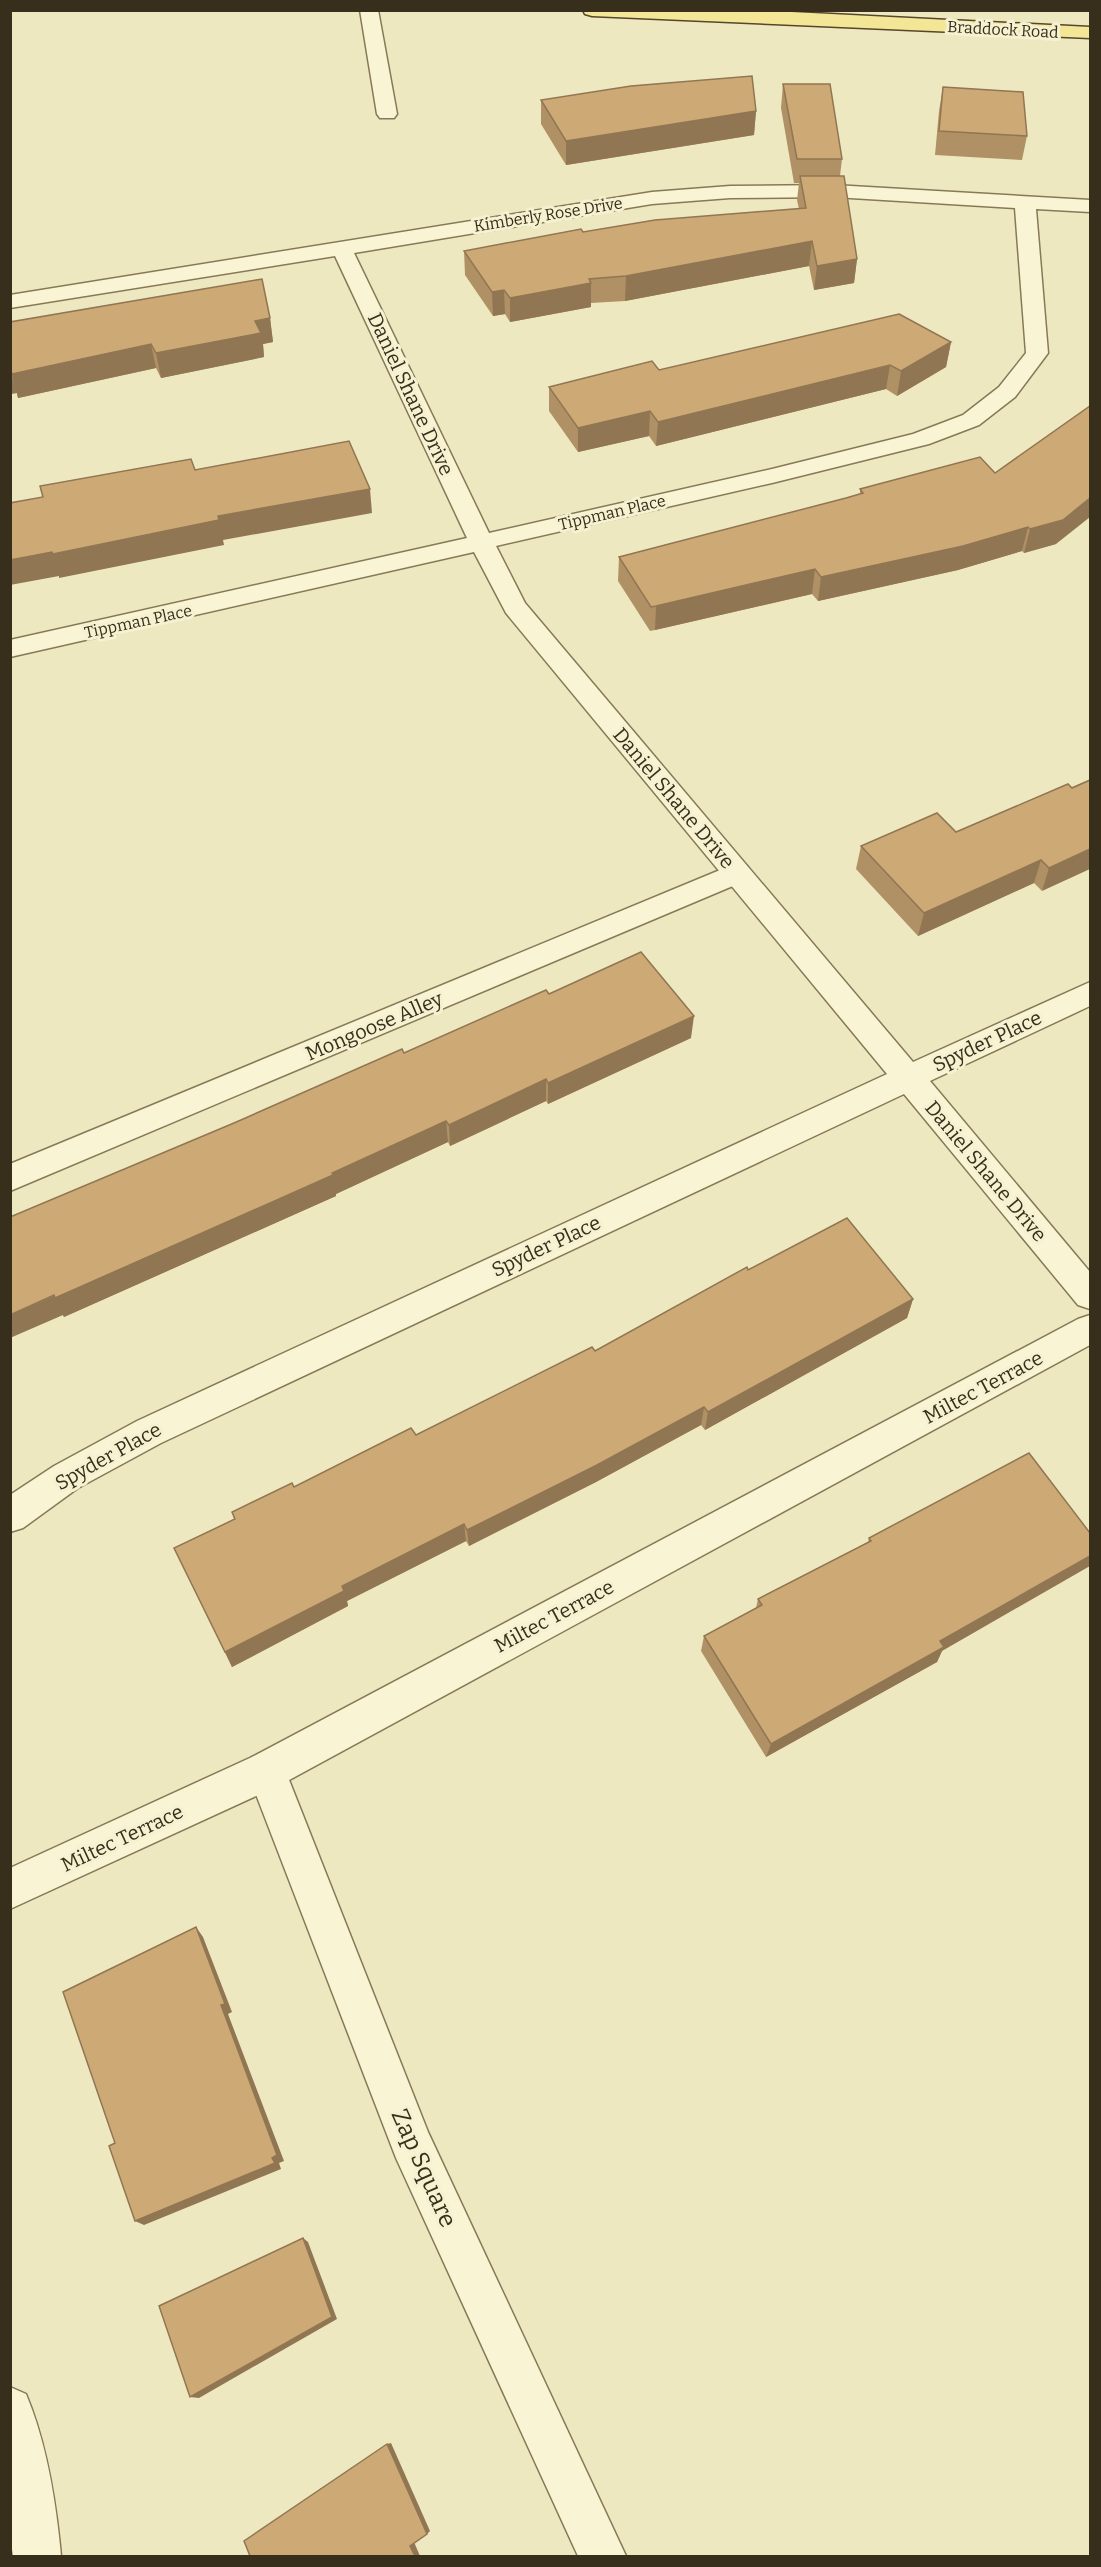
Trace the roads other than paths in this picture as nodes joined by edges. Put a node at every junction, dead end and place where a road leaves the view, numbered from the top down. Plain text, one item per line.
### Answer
1 (369, 10) edge
2 (592, 10) edge
3 (1090, 33) edge
4 (387, 114) dead end
5 (1025, 202) junction
6 (1090, 206) edge
7 (341, 248) junction
8 (10, 302) edge
9 (481, 542) junction
10 (10, 650) edge
11 (737, 873) junction
12 (1090, 993) edge
13 (908, 1077) junction
14 (10, 1178) edge
15 (1090, 1295) edge
16 (1090, 1329) edge
17 (10, 1516) edge
18 (266, 1771) junction
19 (10, 1889) edge
20 (10, 2410) edge
21 (37, 2556) edge
22 (602, 2556) edge

1 - 4 street
2 - 3 main road, Braddock Road
5 - 6 street, Kimberly Rose Drive
5 - 7 street, Kimberly Rose Drive
5 - 9 street, Tippman Place
7 - 8 street, Kimberly Rose Drive
7 - 9 street, Daniel Shane Drive
9 - 10 street, Tippman Place
9 - 11 street, Daniel Shane Drive
11 - 13 street, Daniel Shane Drive
11 - 14 street, Mongoose Alley
12 - 13 street, Spyder Place
13 - 15 street, Daniel Shane Drive
13 - 17 street, Spyder Place
16 - 18 street, Miltec Terrace
18 - 19 street, Miltec Terrace
18 - 22 street, Zap Square
20 - 21 street

